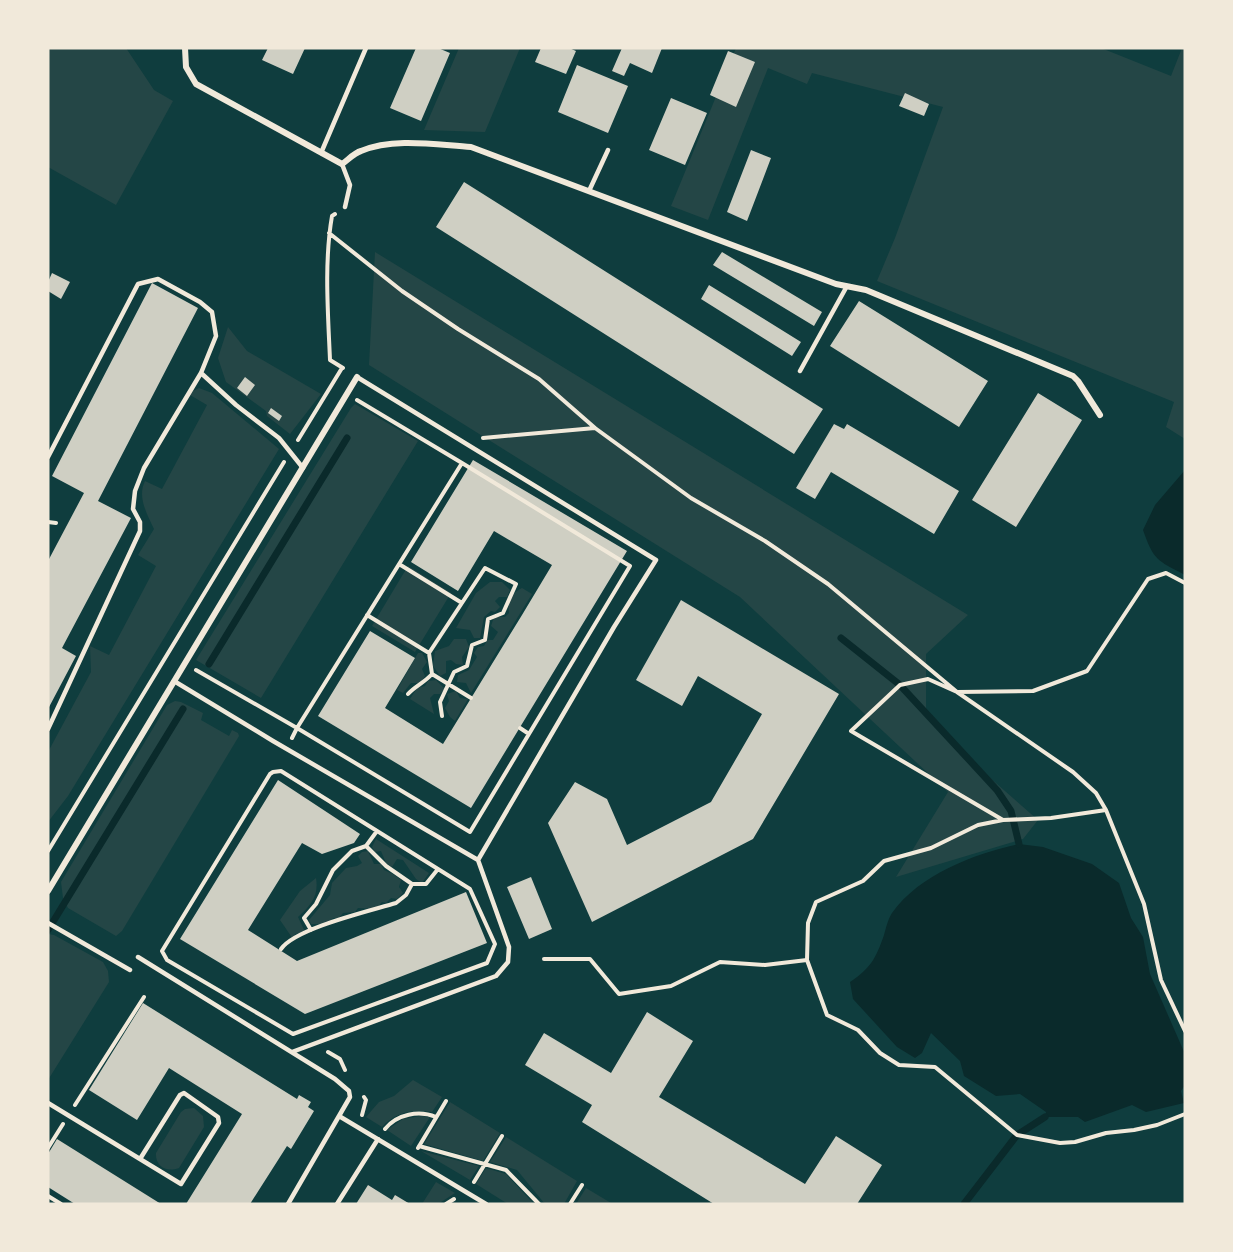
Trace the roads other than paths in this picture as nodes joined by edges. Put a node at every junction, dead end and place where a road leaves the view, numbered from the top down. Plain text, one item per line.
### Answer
1 (185, 48) edge
2 (366, 48) edge
3 (608, 150) dead end
4 (320, 154) junction
5 (342, 164) junction
6 (589, 191) junction
7 (345, 207) road end
8 (847, 286) junction
9 (800, 371) dead end
10 (201, 373) junction
11 (357, 377) joint
12 (1100, 415) dead end
13 (48, 457) edge
14 (303, 468) junction
15 (174, 681) junction
16 (48, 729) edge
17 (478, 860) junction
18 (48, 891) edge
19 (48, 923) edge
20 (138, 957) dead end
21 (130, 970) dead end
22 (292, 1053) junction
23 (48, 1103) edge
24 (339, 1116) junction
25 (378, 1139) junction
26 (140, 1159) junction
27 (288, 1204) edge
28 (337, 1204) edge
29 (486, 1204) edge

1 - 4 street
2 - 4 lane
3 - 6 lane
4 - 5 street
5 - 6 street
5 - 7 lane
6 - 8 street
8 - 9 lane
8 - 12 street
10 - 13 lane
10 - 14 lane
10 - 16 lane
11 - 14 street
11 - 17 lane
14 - 15 street
15 - 17 lane
15 - 18 street
17 - 22 lane
19 - 21 lane
20 - 22 lane
22 - 24 lane
23 - 26 lane
24 - 25 lane
24 - 27 lane
25 - 28 lane
25 - 29 lane
26 - 26 lane

